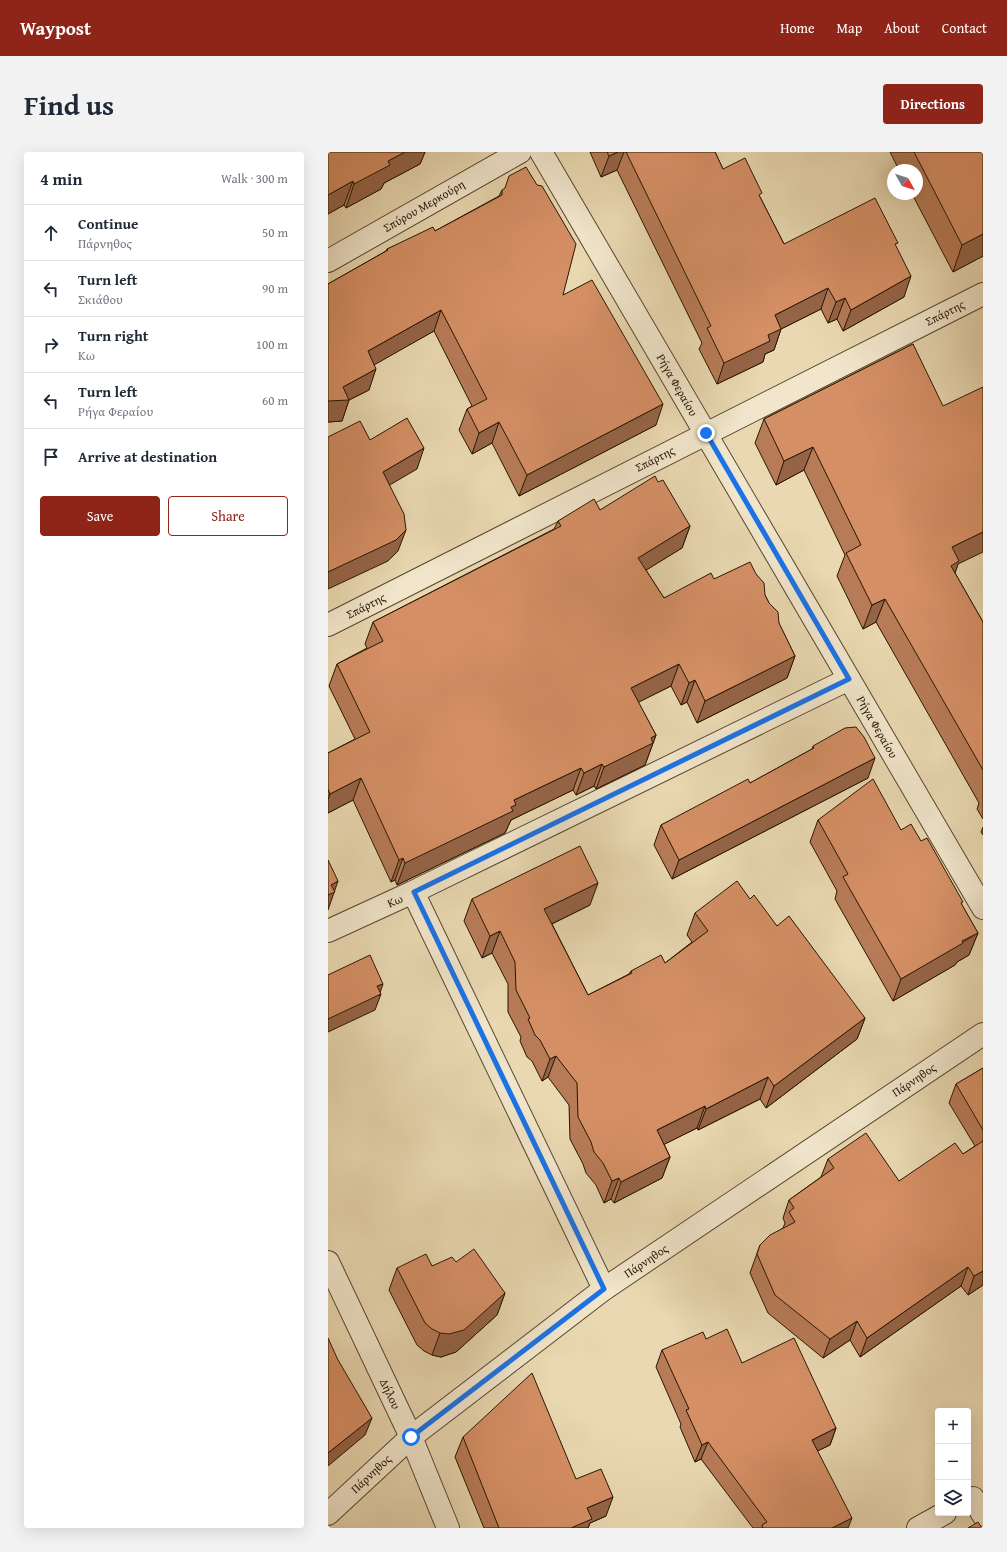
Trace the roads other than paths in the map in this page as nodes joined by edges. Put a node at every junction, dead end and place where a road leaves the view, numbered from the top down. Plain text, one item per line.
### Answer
1 (520, 152) edge
2 (541, 152) edge
3 (328, 261) edge
4 (983, 294) edge
5 (706, 433) junction
6 (328, 625) edge
7 (849, 679) junction
8 (414, 892) junction
9 (983, 908) edge
10 (328, 931) edge
11 (983, 1034) edge
12 (331, 1275) edge
13 (604, 1289) junction
14 (411, 1437) junction
15 (328, 1514) edge
16 (940, 1516) edge
17 (448, 1528) edge
18 (918, 1528) edge

1 - 3 street, Σπύρου Μερκούρη
2 - 5 street, Ρήγα Φεραίου
4 - 5 street, Σπάρτης
5 - 6 street, Σπάρτης
5 - 7 street, Ρήγα Φεραίου
7 - 8 street, Κω
7 - 9 street, Ρήγα Φεραίου
8 - 10 street, Κω
8 - 13 street
11 - 13 street, Πάρνηθος
12 - 14 street, Δήλου
13 - 14 street, Πάρνηθος
14 - 15 street, Πάρνηθος
14 - 17 street, Δήλου
16 - 18 street

